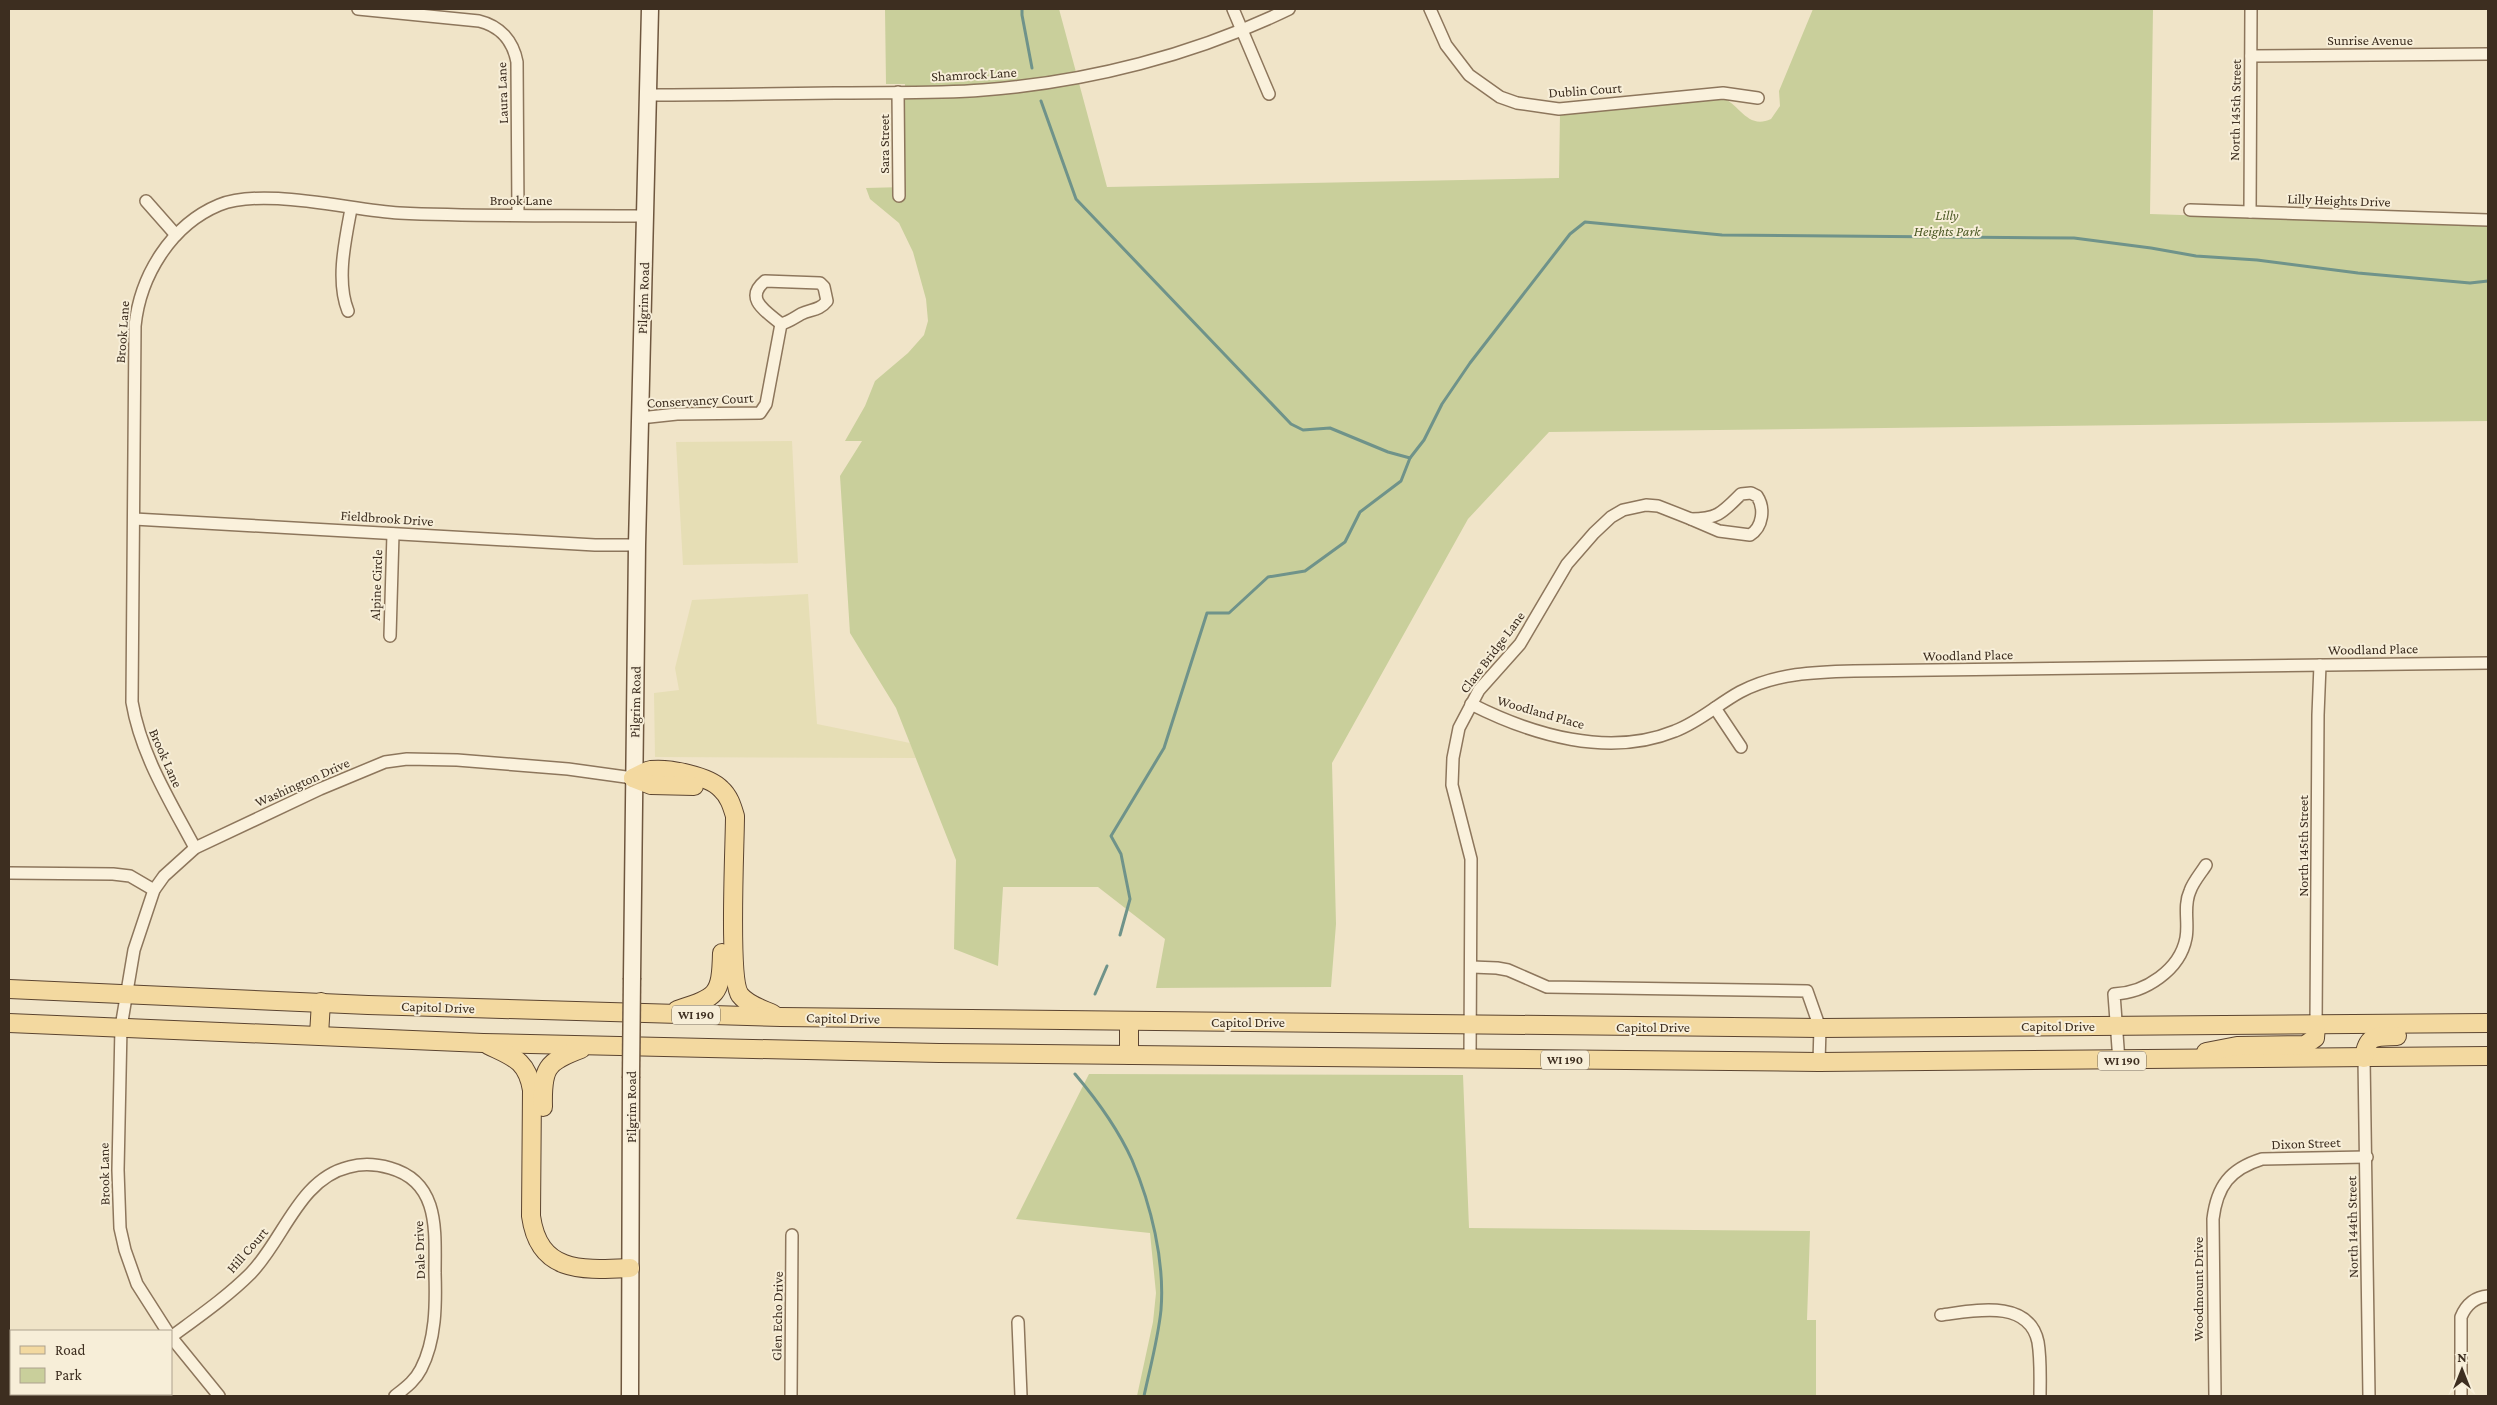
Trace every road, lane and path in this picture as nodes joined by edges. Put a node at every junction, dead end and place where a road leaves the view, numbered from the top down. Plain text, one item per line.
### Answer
1 (358, 9) edge
2 (650, 9) edge
3 (1233, 9) edge
4 (1288, 9) edge
5 (1430, 9) edge
6 (2251, 9) edge
7 (1242, 30) junction
8 (2488, 54) edge
9 (2251, 56) junction
10 (898, 92) junction
11 (1269, 94) dead end
12 (649, 95) junction
13 (1758, 98) dead end
14 (899, 196) dead end
15 (146, 201) dead end
16 (351, 209) junction
17 (2190, 210) dead end
18 (2250, 212) junction
19 (518, 215) junction
20 (645, 216) junction
21 (2488, 220) edge
22 (176, 235) junction
23 (348, 311) dead end
24 (781, 324) junction
25 (640, 418) junction
26 (134, 519) junction
27 (1691, 520) junction
28 (393, 534) junction
29 (638, 545) junction
30 (390, 636) dead end
31 (2488, 663) edge
32 (2320, 665) junction
33 (1471, 704) junction
34 (1715, 708) junction
35 (1741, 748) dead end
36 (633, 778) junction
37 (195, 848) junction
38 (2206, 865) dead end
39 (9, 873) edge
40 (154, 890) junction
41 (1472, 967) junction
42 (9, 988) edge
43 (127, 992) junction
44 (321, 1002) junction
45 (664, 1015) junction
46 (781, 1017) junction
47 (1129, 1021) junction
48 (9, 1023) edge
49 (2488, 1023) edge
50 (1470, 1024) junction
51 (2466, 1024) junction
52 (2118, 1026) junction
53 (2316, 1026) junction
54 (121, 1027) junction
55 (1820, 1028) junction
56 (319, 1036) junction
57 (484, 1043) junction
58 (589, 1046) junction
59 (1129, 1055) junction
60 (2488, 1056) edge
61 (1470, 1058) junction
62 (2364, 1058) junction
63 (2180, 1060) junction
64 (2119, 1061) junction
65 (1820, 1062) junction
66 (2367, 1157) junction
67 (335, 1172) joint
68 (2224, 1183) joint
69 (792, 1235) dead end
70 (630, 1262) junction
71 (2488, 1296) edge
72 (1942, 1315) dead end
73 (1018, 1322) dead end
74 (166, 1330) edge
75 (172, 1336) edge
76 (172, 1338) edge
77 (219, 1396) edge
78 (395, 1396) edge
79 (630, 1396) edge
80 (791, 1396) edge
81 (1021, 1396) edge
82 (2040, 1396) edge
83 (2215, 1396) edge
84 (2369, 1396) edge
85 (2461, 1396) edge

1 - 19 street, Laura Lane
2 - 12 main road, Pilgrim Road
3 - 7 street
4 - 7 street, Shamrock Lane
5 - 13 street, Dublin Court
6 - 9 street, North 145th Street
7 - 10 street, Shamrock Lane
7 - 11 street
8 - 9 street, Sunrise Avenue
9 - 18 street, North 145th Street
10 - 12 street, Shamrock Lane
10 - 14 street, Sara Street
12 - 20 main road, Pilgrim Road
15 - 22 street
16 - 19 street, Brook Lane
16 - 22 street, Brook Lane
16 - 23 street
17 - 18 street, Lilly Heights Drive
18 - 21 street, Lilly Heights Drive
19 - 20 street, Brook Lane
20 - 25 main road, Pilgrim Road
22 - 26 street, Brook Lane
24 - 24 street
24 - 25 street, Conservancy Court
25 - 29 main road, Pilgrim Road
26 - 28 street, Fieldbrook Drive
26 - 37 street, Brook Lane
27 - 27 street, Clare Bridge Lane
27 - 33 street, Clare Bridge Lane
28 - 29 street, Fieldbrook Drive
28 - 30 street, Alpine Circle
29 - 36 main road, Pilgrim Road
31 - 32 street, Woodland Place
32 - 34 street, Woodland Place
32 - 53 street, North 145th Street
33 - 34 street, Woodland Place
33 - 41 street, Clare Bridge Lane
34 - 35 street
36 - 37 street, Washington Drive
36 - 45 main road
36 - 46 main road
36 - 70 main road, Pilgrim Road, bridge
37 - 40 street, Washington Drive
38 - 52 street
39 - 40 street
40 - 43 street, Brook Lane
41 - 50 street, Clare Bridge Lane
41 - 55 street
42 - 43 main road, Capitol Drive / WI 190
43 - 44 main road, Capitol Drive / WI 190
43 - 54 street, Brook Lane
44 - 45 main road, Capitol Drive / WI 190
44 - 56 main road
45 - 46 main road, Capitol Drive / WI 190
46 - 47 main road, Capitol Drive / WI 190
47 - 50 main road, Capitol Drive / WI 190
47 - 59 main road
48 - 54 main road, WI 190
49 - 51 main road, Capitol Drive / WI 190
50 - 55 main road, Capitol Drive / WI 190
50 - 61 street, Clare Bridge Lane
51 - 53 main road, Capitol Drive / WI 190
51 - 62 main road
52 - 53 main road, Capitol Drive / WI 190
52 - 55 main road, Capitol Drive / WI 190
52 - 64 street
53 - 63 main road
54 - 56 main road, WI 190
54 - 74 street, Brook Lane
55 - 65 street
56 - 57 main road, WI 190
57 - 58 main road, WI 190
57 - 70 main road
58 - 59 main road, WI 190
58 - 70 main road
59 - 61 main road, WI 190
60 - 62 main road, WI 190
61 - 65 main road, WI 190
62 - 63 main road, WI 190
62 - 66 street, North 144th Street
63 - 64 main road, WI 190
64 - 65 main road, WI 190
66 - 68 street, Dixon Street
66 - 84 street, North 144th Street
67 - 75 street, Hill Court
67 - 78 street, Dale Drive
68 - 83 street, Woodmount Drive
69 - 80 street, Glen Echo Drive
70 - 79 main road, Pilgrim Road
71 - 85 street
72 - 82 street
73 - 81 street
76 - 77 street

